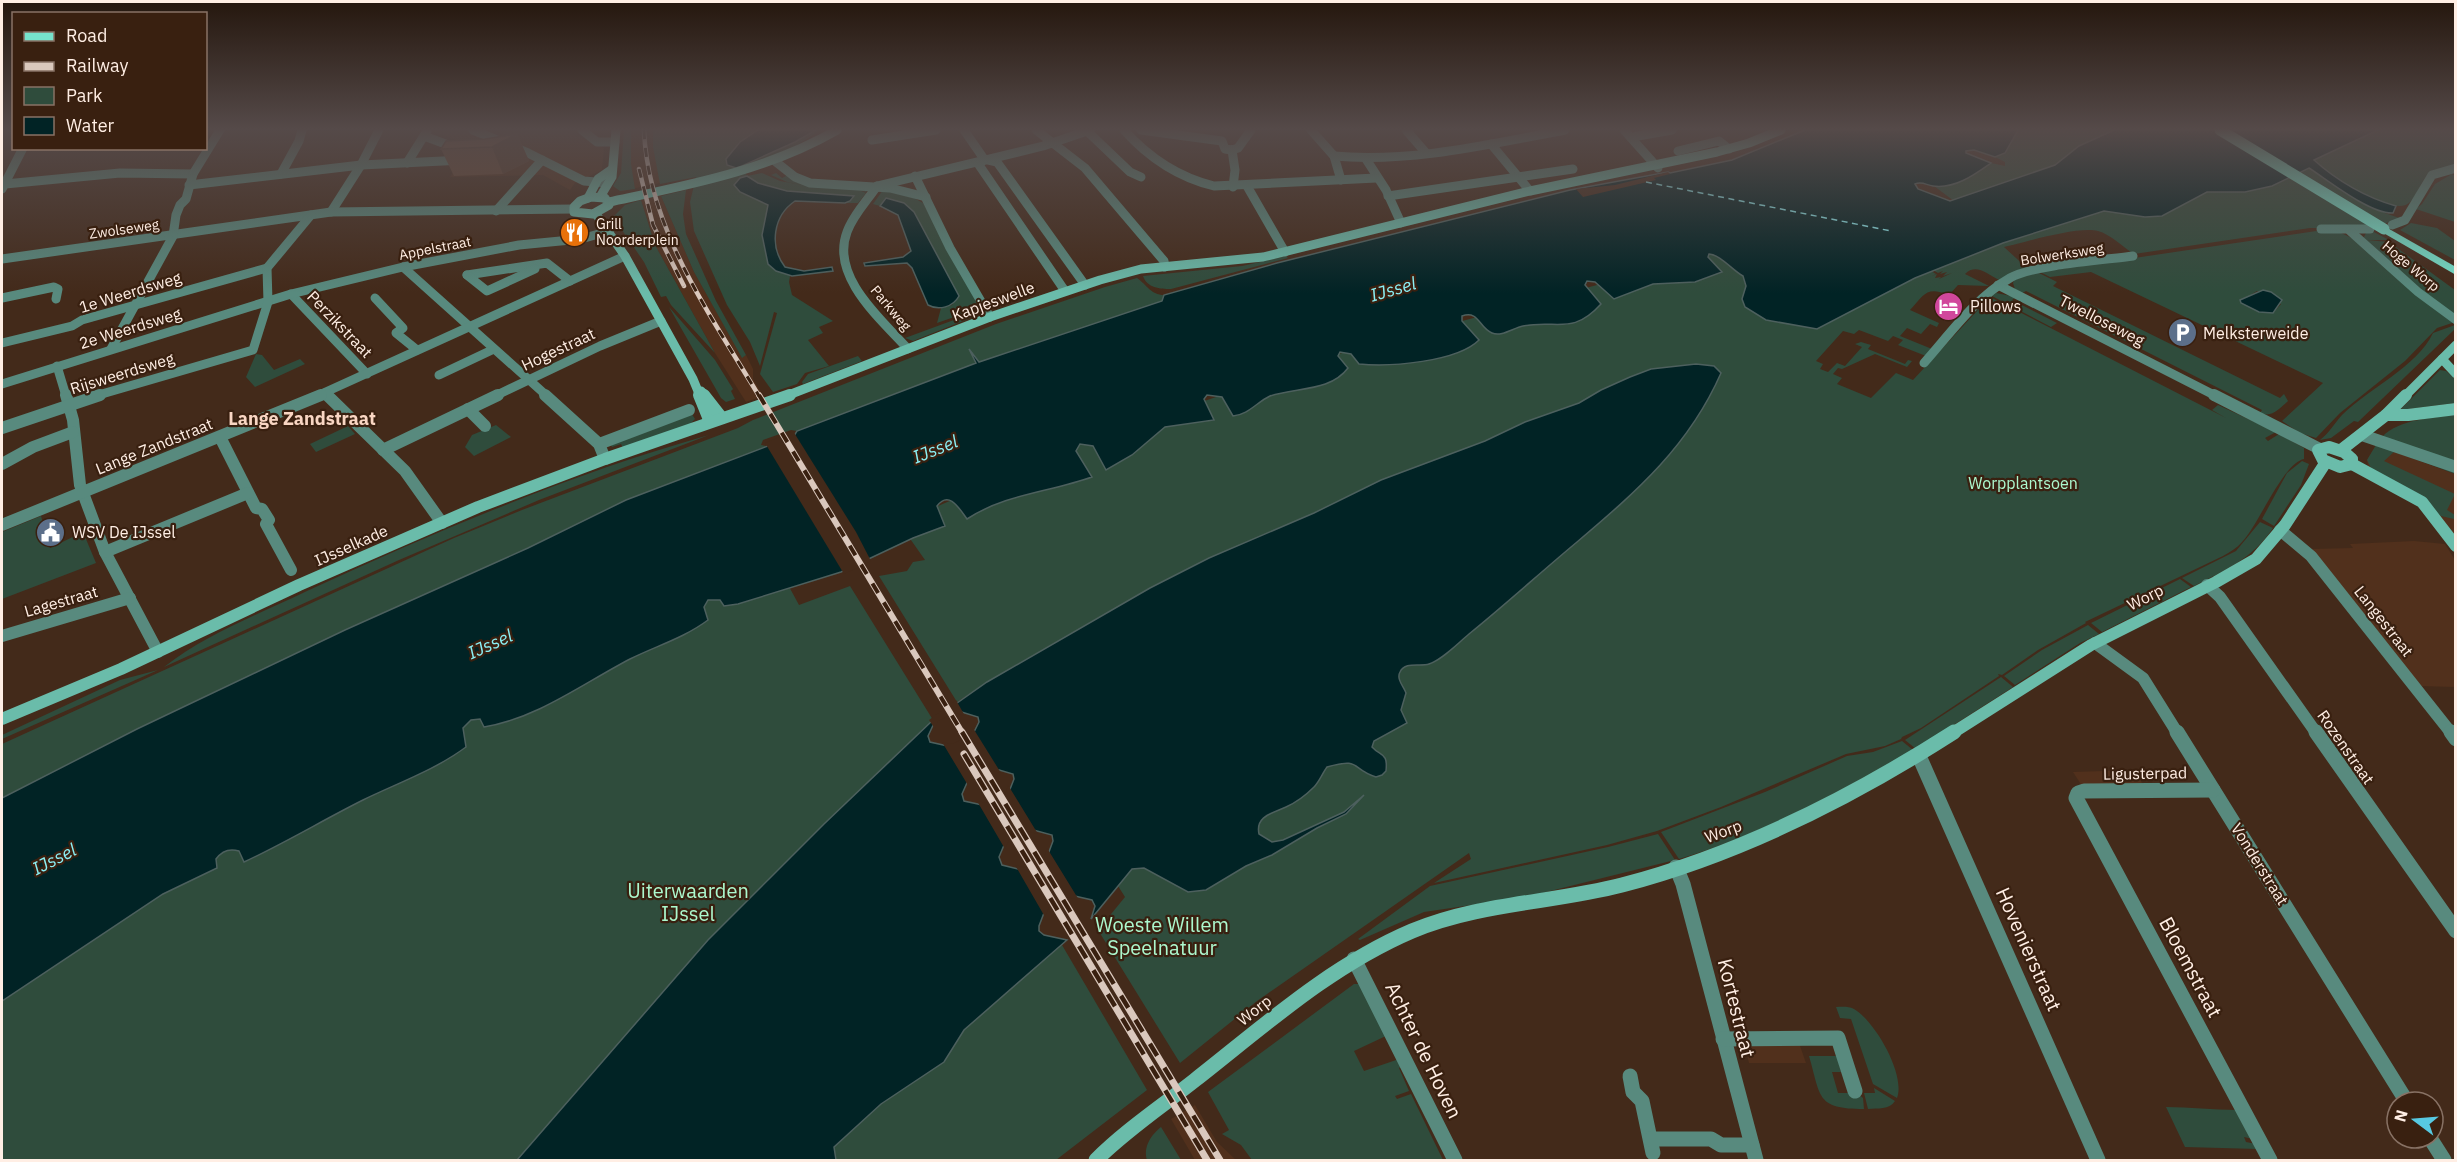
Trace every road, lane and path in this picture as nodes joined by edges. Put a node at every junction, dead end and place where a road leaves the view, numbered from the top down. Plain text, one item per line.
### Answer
1 (26, 184) edge
2 (195, 184) edge
3 (349, 184) edge
4 (520, 184) edge
5 (595, 184) edge
6 (608, 184) edge
7 (679, 184) edge
8 (837, 184) edge
9 (884, 184) edge
10 (919, 184) edge
11 (992, 184) edge
12 (1013, 184) edge
13 (1099, 184) edge
14 (1205, 184) edge
15 (1275, 184) edge
16 (1382, 184) edge
17 (1469, 184) edge
18 (1525, 184) edge
19 (1563, 184) edge
20 (2314, 184) edge
21 (2427, 184) edge
22 (189, 185) joint
23 (877, 186) junction
24 (1247, 186) junction
25 (3, 187) edge
26 (1233, 187) joint
27 (1530, 191) junction
28 (1388, 196) junction
29 (926, 197) junction
30 (588, 198) junction
31 (604, 199) junction
32 (573, 208) junction
33 (496, 211) junction
34 (331, 212) junction
35 (596, 214) junction
36 (311, 215) junction
37 (1401, 222) junction
38 (2388, 227) junction
39 (2321, 229) dead end
40 (2370, 229) dead end
41 (609, 231) junction
42 (2350, 231) junction
43 (173, 236) junction
44 (1285, 252) junction
45 (625, 256) junction
46 (2133, 256) dead end
47 (2, 259) edge
48 (547, 263) junction
49 (403, 267) junction
50 (1165, 267) junction
51 (267, 268) junction
52 (2456, 272) edge
53 (570, 281) junction
54 (1085, 285) junction
55 (1998, 285) junction
56 (1065, 291) junction
57 (291, 294) junction
58 (2, 298) edge
59 (375, 298) dead end
60 (56, 299) dead end
61 (268, 302) junction
62 (135, 304) junction
63 (989, 315) junction
64 (2456, 320) edge
65 (661, 321) junction
66 (468, 327) junction
67 (2, 343) edge
68 (2456, 345) edge
69 (906, 347) junction
70 (111, 349) junction
71 (494, 349) junction
72 (417, 350) junction
73 (2456, 355) edge
74 (2442, 359) junction
75 (1924, 363) dead end
76 (57, 366) junction
77 (368, 374) junction
78 (2456, 374) edge
79 (439, 375) dead end
80 (527, 380) junction
81 (2, 384) edge
82 (325, 393) junction
83 (68, 405) junction
84 (468, 409) junction
85 (2456, 409) edge
86 (689, 410) dead end
87 (2386, 415) junction
88 (716, 420) junction
89 (484, 426) dead end
90 (2, 428) edge
91 (73, 432) junction
92 (2362, 435) junction
93 (220, 437) junction
94 (599, 444) junction
95 (2320, 449) junction
96 (383, 450) junction
97 (2341, 450) junction
98 (605, 459) junction
99 (2326, 462) junction
100 (2, 464) edge
101 (2352, 464) junction
102 (2456, 467) edge
103 (248, 492) junction
104 (83, 493) junction
105 (442, 523) junction
106 (2, 525) edge
107 (2280, 530) junction
108 (2456, 546) edge
109 (105, 552) junction
110 (291, 570) dead end
111 (2207, 585) junction
112 (130, 598) junction
113 (2, 636) edge
114 (2095, 643) junction
115 (158, 652) junction
116 (2, 719) edge
117 (2456, 739) edge
118 (1919, 756) junction
119 (2213, 790) junction
120 (2078, 794) joint
121 (1676, 867) junction
122 (2456, 931) edge
123 (1354, 959) junction
124 (1723, 1039) junction
125 (1630, 1076) dead end
126 (2400, 1090) edge
127 (1855, 1091) dead end
128 (1754, 1153) edge
129 (1096, 1161) edge
130 (1455, 1161) edge
131 (2098, 1161) edge
132 (2270, 1161) edge

1 - 25 street
2 - 22 street
3 - 34 street
4 - 33 street
5 - 30 street
6 - 31 street
7 - 31 street
8 - 23 street
9 - 23 street
10 - 29 street
11 - 56 street
12 - 54 street
13 - 50 street
14 - 26 street
15 - 24 street
16 - 28 street
17 - 28 street
18 - 27 street
19 - 27 street, Kapjeswelle
20 - 38 main road, bridge
21 - 38 street
22 - 43 street
23 - 29 street
23 - 69 street, Parkweg
24 - 26 street
24 - 44 street
27 - 37 street, Kapjeswelle
28 - 37 street
29 - 63 street
30 - 31 street
30 - 32 street
31 - 35 street
32 - 33 street, Zwolseweg
32 - 35 street
33 - 34 street, Zwolseweg
34 - 36 street, Zwolseweg
35 - 41 street
36 - 43 street, Zwolseweg
36 - 51 street
37 - 44 street, Kapjeswelle
38 - 52 main road
39 - 42 street
40 - 42 street
41 - 45 street
41 - 49 street, Appelstraat
42 - 64 street, Hoge Worp
43 - 47 street, Zwolseweg
43 - 62 street
44 - 50 street, Kapjeswelle
45 - 53 street, Lange Zandstraat
45 - 65 street
46 - 55 street, Bolwerksweg
48 - 48 street
48 - 53 street
49 - 57 street, Appelstraat
49 - 66 street
50 - 54 street, Kapjeswelle
51 - 61 street
51 - 62 street, 1e Weerdsweg
53 - 66 street, Lange Zandstraat
54 - 56 street, Kapjeswelle
55 - 75 street
55 - 95 street, Twelloseweg
56 - 63 street, Kapjeswelle
57 - 61 street, Appelstraat
57 - 77 street, Perzikstraat
58 - 60 street
59 - 72 street
61 - 70 street, 2e Weerdsweg
61 - 83 street, Rijsweerdsweg
62 - 67 street, 1e Weerdsweg
62 - 70 street
63 - 69 street, Kapjeswelle
65 - 80 street, Hogestraat
65 - 88 street
66 - 71 street
66 - 72 street, Lange Zandstraat
68 - 74 street
69 - 88 street, Kapjeswelle
70 - 76 street, 2e Weerdsweg
71 - 79 street
71 - 80 street
72 - 77 street, Lange Zandstraat
73 - 74 street
74 - 78 street
74 - 87 street
76 - 81 street, 2e Weerdsweg
76 - 83 street
77 - 82 street, Lange Zandstraat
80 - 84 street, Hogestraat
80 - 94 street
82 - 93 street, Lange Zandstraat
82 - 96 street
83 - 90 street, Rijsweerdsweg
83 - 91 street
84 - 89 street
84 - 96 street, Hogestraat
85 - 87 street
86 - 94 street
87 - 92 street
88 - 98 street, IJsselkade
91 - 100 street
91 - 104 street
92 - 97 street
92 - 102 street
93 - 103 street
93 - 104 street, Lange Zandstraat
94 - 98 street
95 - 97 street
95 - 99 street
96 - 105 street
97 - 101 street
98 - 105 street, IJsselkade
99 - 101 street
99 - 107 street, Worp
101 - 108 street
103 - 109 street
103 - 110 street
104 - 106 street, Lange Zandstraat
104 - 109 street
105 - 115 street, IJsselkade
107 - 111 street, Worp
107 - 117 street, Langestraat
109 - 112 street
111 - 114 street, Worp
111 - 122 street, Rozenstraat
112 - 113 street, Lagestraat
112 - 115 street
114 - 118 street, Worp
114 - 119 street, Vonderstraat
115 - 116 street, IJsselkade
118 - 121 street, Worp
118 - 131 street, Hovenierstraat
119 - 120 street, Ligusterpad
119 - 126 street, Vonderstraat
120 - 132 street, Bloemstraat
121 - 123 street, Worp
121 - 124 street, Kortestraat
123 - 129 street, Worp
123 - 130 street, Achter de Hoven
124 - 127 street
124 - 128 street, Kortestraat
125 - 128 street

